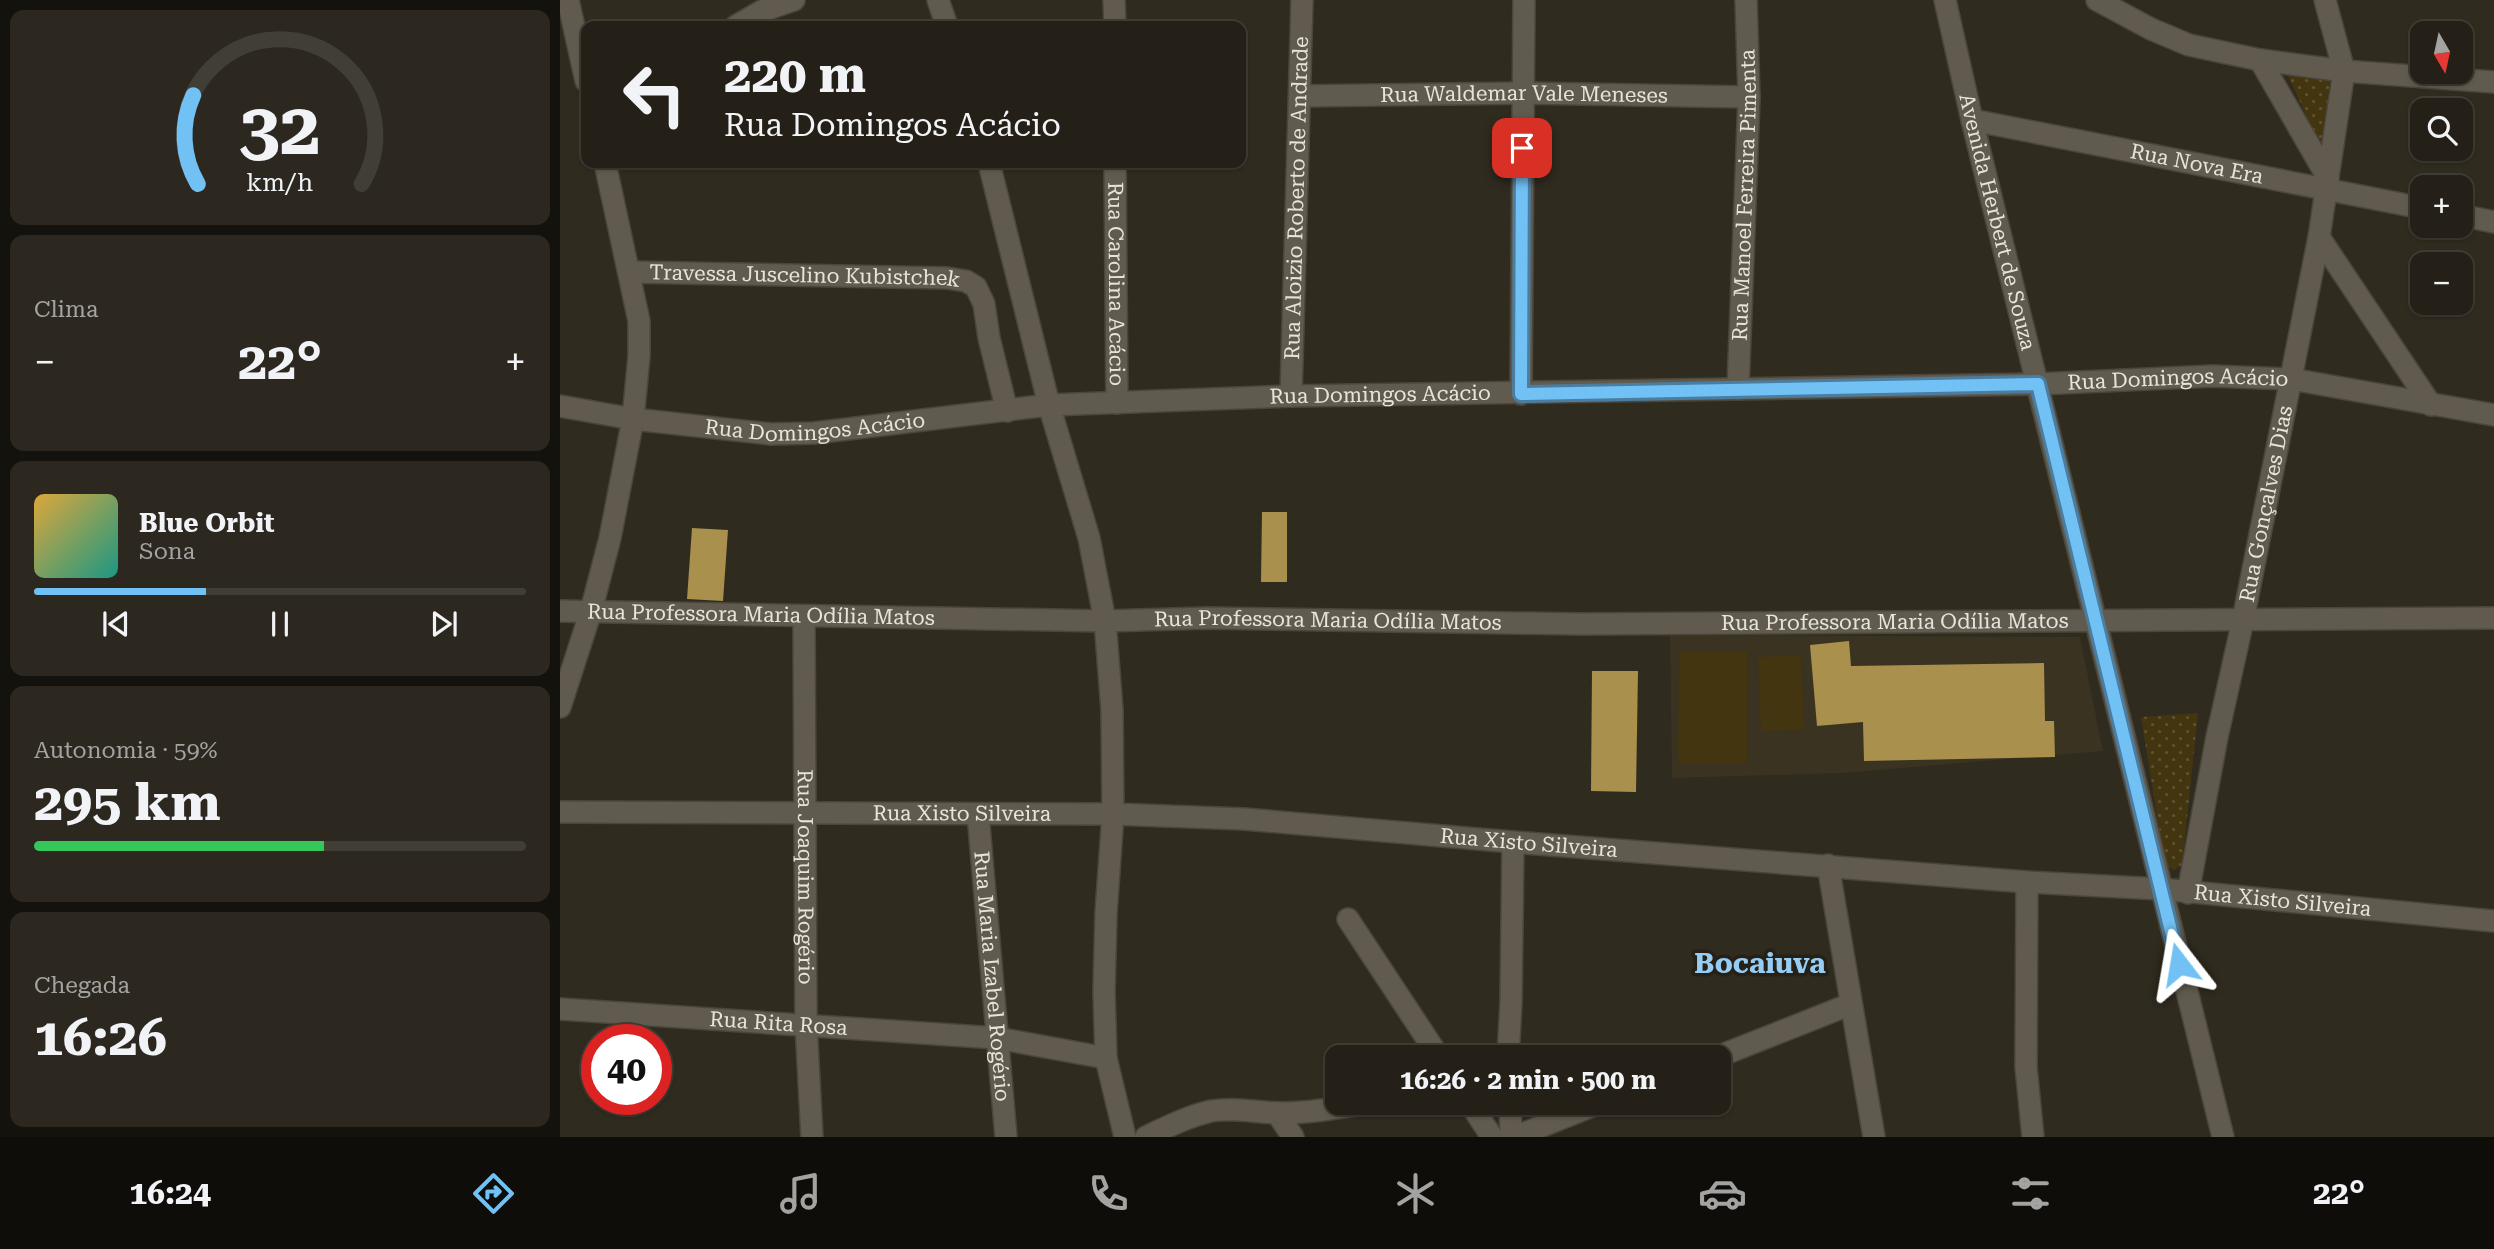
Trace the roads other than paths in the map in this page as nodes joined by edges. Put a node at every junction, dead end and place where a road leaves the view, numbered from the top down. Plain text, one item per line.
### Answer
1 (794, 0) edge
2 (938, 0) edge
3 (1114, 0) edge
4 (1302, 0) edge
5 (1524, 0) edge
6 (1746, 0) edge
7 (1945, 0) edge
8 (2097, 0) edge
9 (2325, 0) edge
10 (566, 6) edge
11 (745, 21) edge
12 (945, 21) edge
13 (1115, 21) edge
14 (2260, 60) junction
15 (581, 62) edge
16 (2344, 71) junction
17 (2494, 82) edge
18 (1523, 93) junction
19 (1300, 96) junction
20 (1749, 97) junction
21 (1972, 120) junction
22 (606, 168) edge
23 (990, 168) edge
24 (1115, 168) edge
25 (2327, 184) junction
26 (2410, 205) edge
27 (2473, 218) edge
28 (2494, 222) edge
29 (2319, 237) junction
30 (631, 272) junction
31 (2291, 380) junction
32 (2038, 384) junction
33 (1738, 389) junction
34 (1521, 394) junction
35 (1291, 396) junction
36 (1117, 403) junction
37 (1049, 405) junction
38 (2431, 405) junction
39 (560, 406) edge
40 (1007, 411) junction
41 (2494, 415) edge
42 (633, 419) junction
43 (560, 611) edge
44 (591, 611) junction
45 (804, 617) junction
46 (2494, 618) edge
47 (2243, 620) junction
48 (1105, 621) junction
49 (2096, 622) junction
50 (560, 707) edge
51 (560, 812) edge
52 (805, 812) junction
53 (978, 814) junction
54 (1113, 814) junction
55 (1513, 842) junction
56 (1828, 865) junction
57 (2027, 882) junction
58 (2161, 889) junction
59 (2188, 893) junction
60 (1348, 919) dead end
61 (2494, 921) edge
62 (1851, 1004) junction
63 (560, 1009) edge
64 (806, 1024) junction
65 (997, 1038) junction
66 (1431, 1045) edge
67 (1509, 1045) edge
68 (1731, 1051) edge
69 (1105, 1058) junction
70 (1325, 1109) edge
71 (1277, 1113) junction
72 (1478, 1115) edge
73 (1511, 1115) edge
74 (1569, 1115) edge
75 (812, 1137) edge
76 (1006, 1137) edge
77 (1125, 1137) edge
78 (1146, 1137) edge
79 (1293, 1137) edge
80 (1492, 1137) edge
81 (1513, 1137) edge
82 (1874, 1137) edge
83 (2034, 1137) edge
84 (2223, 1137) edge

1 - 11 street
2 - 12 street
3 - 13 street
4 - 19 street, Rua Aloizio Roberto de Andrade
5 - 18 street
6 - 20 street, Rua Manoel Ferreira Pimenta
7 - 21 street, Avenida Herbert de Souza
8 - 14 street
9 - 16 street
10 - 15 street
14 - 16 street
14 - 25 street
16 - 17 street
16 - 25 street, Rua Gonçalves Dias
18 - 19 street, Rua Waldemar Vale Meneses
18 - 20 street, Rua Waldemar Vale Meneses
18 - 34 street
19 - 35 street, Rua Aloizio Roberto de Andrade
20 - 33 street, Rua Manoel Ferreira Pimenta
21 - 25 street, Rua Nova Era
21 - 32 street, Avenida Herbert de Souza
22 - 30 street
23 - 37 street
24 - 36 street, Rua Carolina Acácio
25 - 26 street, Rua Nova Era
25 - 29 street, Rua Gonçalves Dias
27 - 28 street
29 - 31 street, Rua Gonçalves Dias
29 - 38 street
30 - 40 street, Travessa Juscelino Kubistchek
30 - 42 street
31 - 32 street, Rua Domingos Acácio
31 - 38 street, Rua Domingos Acácio
31 - 47 street, Rua Gonçalves Dias
32 - 33 street, Rua Domingos Acácio
32 - 49 street, Avenida Herbert de Souza
33 - 34 street, Rua Domingos Acácio
34 - 35 street, Rua Domingos Acácio
35 - 36 street, Rua Domingos Acácio
36 - 37 street, Rua Domingos Acácio
37 - 40 street, Rua Domingos Acácio
37 - 48 street
38 - 41 street, Rua Domingos Acácio
39 - 42 street, Rua Domingos Acácio
40 - 42 street, Rua Domingos Acácio
42 - 44 street
43 - 44 street, Rua Professora Maria Odília Matos
44 - 45 street, Rua Professora Maria Odília Matos
44 - 50 street
45 - 48 street, Rua Professora Maria Odília Matos
45 - 52 street, Rua Joaquim Rogério
46 - 47 street, Rua Professora Maria Odília Matos
47 - 49 street, Rua Professora Maria Odília Matos
47 - 59 street, Rua Gonçalves Dias
48 - 49 street, Rua Professora Maria Odília Matos
48 - 54 street
49 - 58 street, Avenida Herbert de Souza
51 - 52 street, Rua Xisto Silveira
52 - 53 street, Rua Xisto Silveira
52 - 64 street, Rua Joaquim Rogério
53 - 54 street, Rua Xisto Silveira
53 - 65 street, Rua Maria Izabel Rogério
54 - 55 street, Rua Xisto Silveira
54 - 69 street
55 - 56 street, Rua Xisto Silveira
55 - 67 street
56 - 57 street, Rua Xisto Silveira
56 - 62 street
57 - 58 street, Rua Xisto Silveira
57 - 83 street
58 - 59 street, Rua Xisto Silveira
58 - 84 street, Avenida Herbert de Souza
59 - 61 street, Rua Xisto Silveira
60 - 66 street
62 - 68 street
62 - 82 street
63 - 64 street, Rua Rita Rosa
64 - 65 street, Rua Rita Rosa
64 - 75 street, Rua Joaquim Rogério
65 - 69 street, Rua Rita Rosa
65 - 76 street, Rua Maria Izabel Rogério
69 - 77 street
70 - 71 street
71 - 78 street
71 - 79 street
72 - 80 street
73 - 81 street
74 - 81 street

